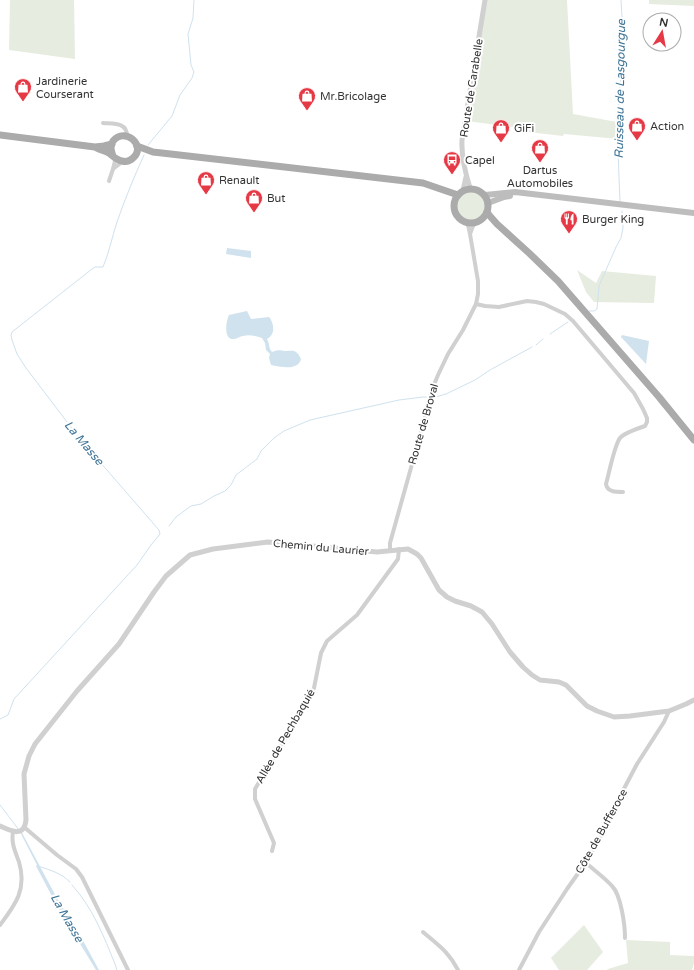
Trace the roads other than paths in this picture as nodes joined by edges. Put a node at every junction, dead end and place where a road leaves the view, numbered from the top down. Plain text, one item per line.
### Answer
1 (485, 0) edge
2 (103, 122) dead end
3 (0, 135) edge
4 (127, 136) junction
5 (112, 144) junction
6 (137, 146) junction
7 (95, 147) junction
8 (153, 152) junction
9 (114, 156) junction
10 (135, 156) junction
11 (122, 162) junction
12 (113, 169) junction
13 (466, 176) junction
14 (109, 181) dead end
15 (470, 188) junction
16 (458, 195) junction
17 (485, 195) junction
18 (488, 203) junction
19 (487, 212) junction
20 (694, 213) edge
21 (694, 217) edge
22 (464, 221) junction
23 (478, 221) junction
24 (470, 234) junction
25 (509, 236) junction
26 (476, 304) junction
27 (694, 440) edge
28 (623, 492) dead end
29 (399, 550) junction
30 (390, 551) junction
31 (694, 700) edge
32 (669, 711) junction
33 (0, 826) edge
34 (19, 830) junction
35 (272, 851) dead end
36 (586, 863) junction
37 (0, 924) edge
38 (423, 932) dead end
39 (625, 938) dead end
40 (128, 970) edge
41 (458, 970) edge
42 (519, 970) edge

1 - 13 street, Route de Carabelle
2 - 4 street
3 - 7 main road
4 - 5 main road
4 - 6 main road
5 - 7 main road
5 - 9 main road
6 - 8 main road
6 - 10 main road
7 - 9 main road
8 - 10 main road
8 - 16 main road
9 - 11 main road
9 - 12 street
10 - 11 main road
11 - 12 street
12 - 14 street
13 - 15 street, Route de Carabelle
13 - 16 street, Route de Carabelle
15 - 16 main road
15 - 17 main road
16 - 22 main road
17 - 18 main road
17 - 20 main road
18 - 19 main road
18 - 21 main road
19 - 23 main road
19 - 25 main road
22 - 23 main road
22 - 24 street, Route de Broval
23 - 24 street
23 - 25 main road
24 - 26 street, Route de Broval
25 - 27 main road
26 - 28 street
26 - 30 street, Route de Broval
29 - 30 street, Chemin du Laurier
29 - 32 street, Chemin du Laurier
29 - 35 street, Allée de Pechbaquié
30 - 34 street, Chemin du Laurier
31 - 32 street, Chemin du Laurier
32 - 36 street, Côte de Bufferoce
33 - 34 street
34 - 37 street
34 - 40 street
36 - 39 street
36 - 42 street, Côte de Bufferoce
38 - 41 street

